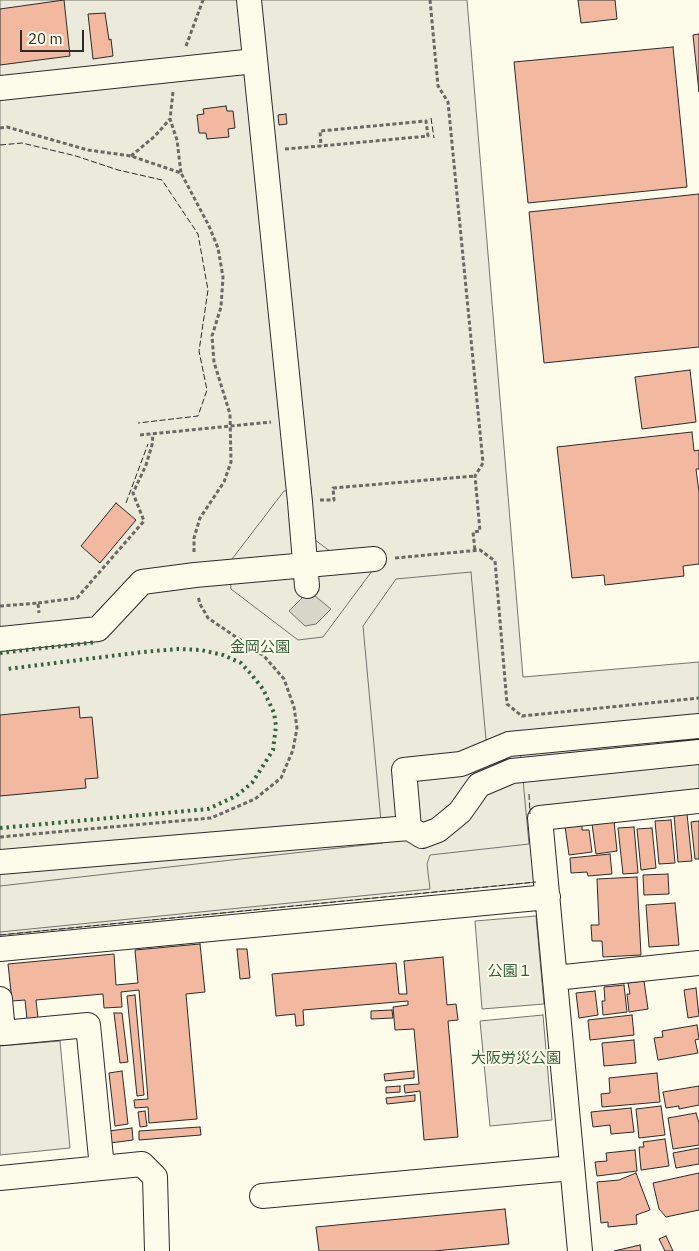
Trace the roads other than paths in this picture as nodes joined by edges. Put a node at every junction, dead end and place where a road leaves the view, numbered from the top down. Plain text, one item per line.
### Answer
1 (249, 0) edge
2 (255, 61) junction
3 (0, 88) edge
4 (374, 560) road end
5 (306, 576) junction
6 (0, 639) edge
7 (699, 726) edge
8 (699, 752) edge
9 (699, 801) edge
10 (409, 828) junction
11 (0, 862) edge
12 (548, 897) junction
13 (0, 949) edge
14 (699, 963) edge
15 (555, 978) junction
16 (0, 999) edge
17 (102, 1168) junction
18 (572, 1168) junction
19 (0, 1178) edge
20 (262, 1196) dead end
21 (158, 1251) edge
22 (580, 1251) edge

1 - 2 street
2 - 3 street
2 - 5 street
4 - 5 street
5 - 6 street
7 - 10 street
8 - 10 street
9 - 12 street
10 - 11 street
12 - 13 street
12 - 15 street
14 - 15 street
15 - 18 street
16 - 17 street
17 - 19 street
17 - 21 street
18 - 20 street
18 - 22 street

